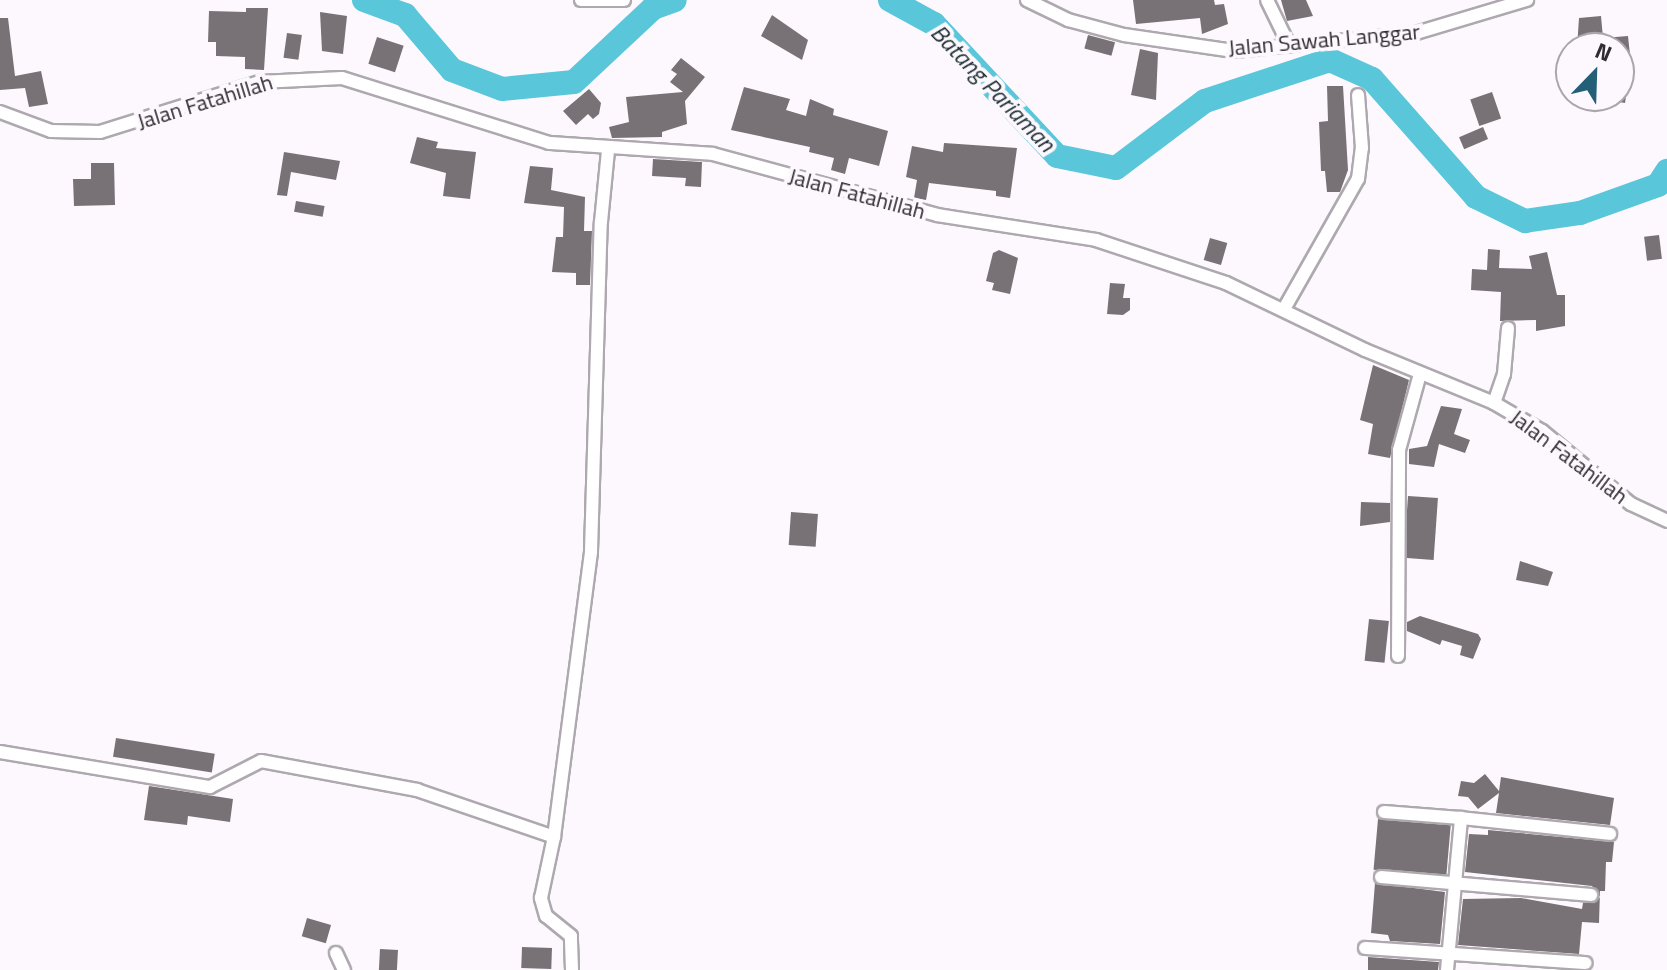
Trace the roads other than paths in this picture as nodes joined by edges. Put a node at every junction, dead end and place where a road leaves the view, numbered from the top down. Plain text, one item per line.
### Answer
1 (581, 0) edge
2 (624, 0) edge
3 (1027, 0) edge
4 (1267, 0) edge
5 (1527, 0) edge
6 (1288, 43) junction
7 (1358, 95) dead end
8 (0, 112) edge
9 (608, 150) junction
10 (1284, 309) junction
11 (1508, 328) dead end
12 (1420, 374) junction
13 (1494, 403) junction
14 (1667, 521) edge
15 (1398, 656) dead end
16 (0, 752) edge
17 (1384, 812) dead end
18 (1461, 818) junction
19 (1610, 834) dead end
20 (554, 837) junction
21 (1381, 877) dead end
22 (1455, 882) junction
23 (1591, 895) dead end
24 (1365, 948) dead end
25 (336, 953) dead end
26 (1448, 953) junction
27 (1585, 963) dead end
28 (344, 970) edge
29 (572, 970) edge
30 (1447, 970) edge

1 - 2 street
3 - 6 street, Jalan Sawah Langgar
4 - 6 street
5 - 6 street, Jalan Sawah Langgar
7 - 10 street
8 - 9 street, Jalan Fatahillah
9 - 10 street, Jalan Fatahillah
9 - 20 street
10 - 12 street, Jalan Fatahillah
11 - 13 street
12 - 13 street, Jalan Fatahillah
12 - 15 street
13 - 14 street, Jalan Fatahillah
16 - 20 street
17 - 18 street
18 - 19 street
18 - 22 street
20 - 29 street
21 - 22 street
22 - 23 street
22 - 26 street
24 - 26 street
25 - 28 street
26 - 27 street
26 - 30 street

